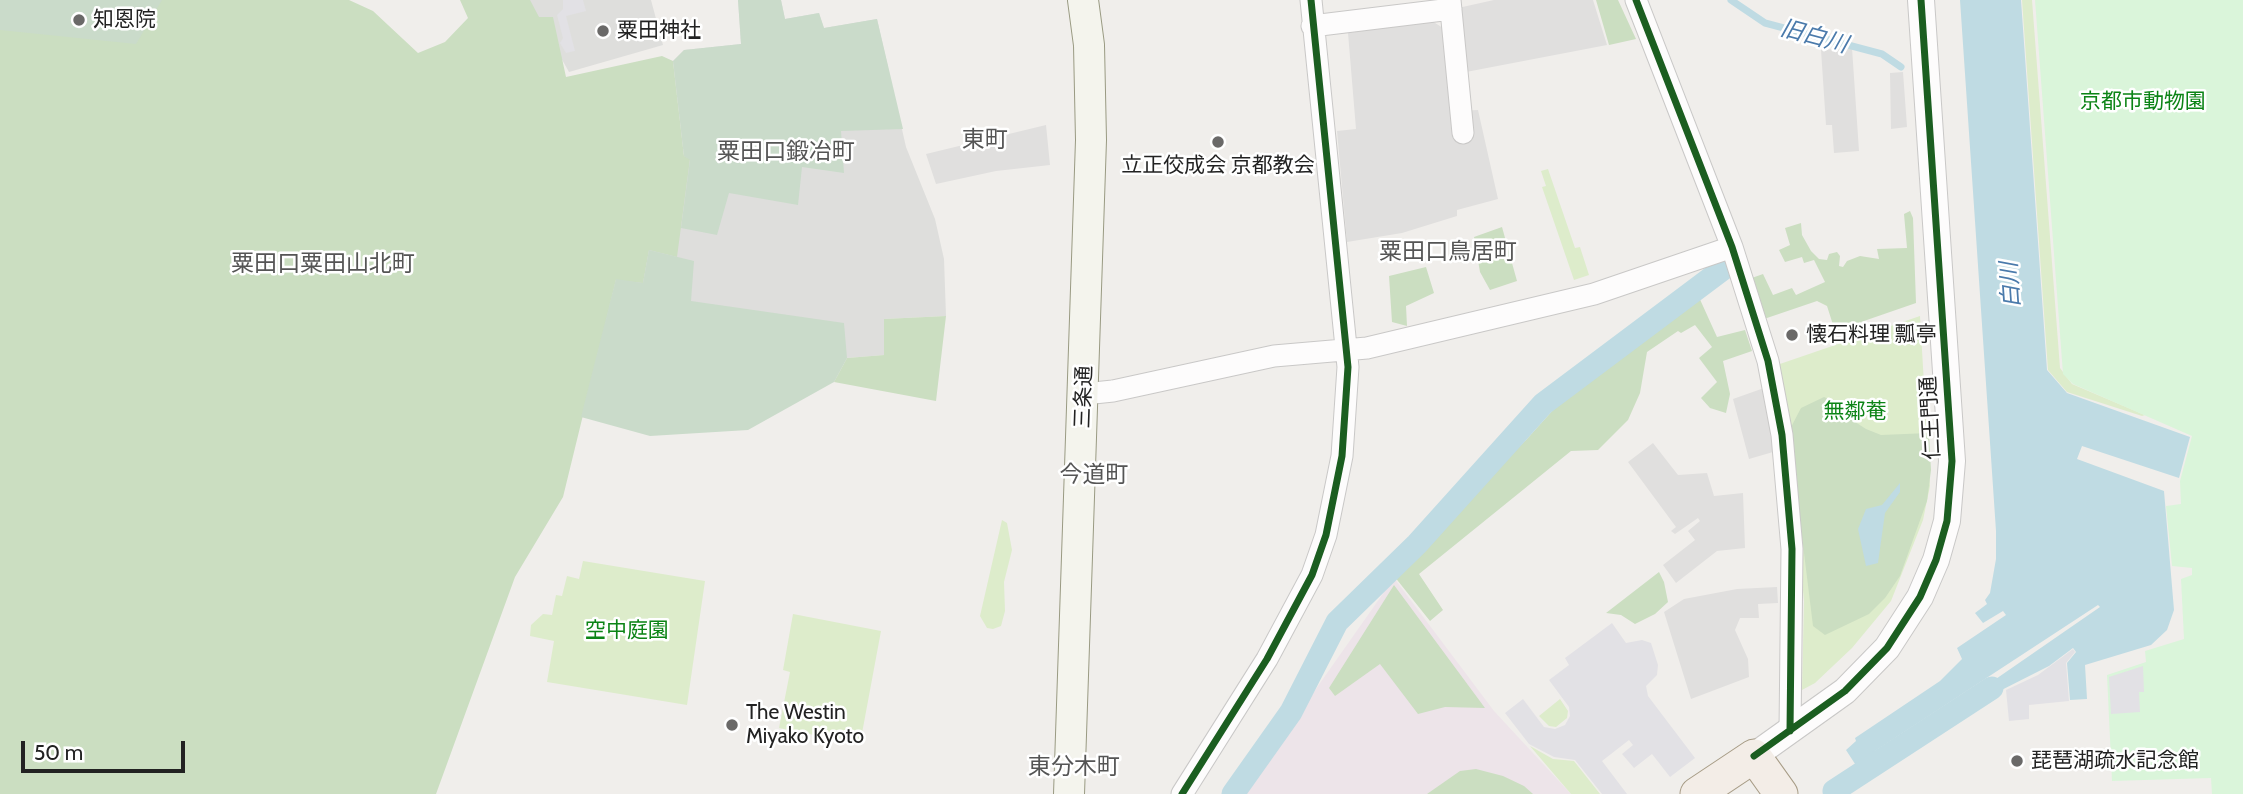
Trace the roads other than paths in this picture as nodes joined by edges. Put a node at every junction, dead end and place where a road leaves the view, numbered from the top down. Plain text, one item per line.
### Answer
1 (1083, 0) edge
2 (1311, 0) edge
3 (1636, 0) edge
4 (1922, 0) edge
5 (1450, 4) edge
6 (1312, 26) junction
7 (1463, 133) dead end
8 (1732, 247) junction
9 (1344, 348) junction
10 (1084, 394) junction
11 (1790, 731) junction
12 (1754, 756) junction
13 (1778, 790) edge
14 (1069, 794) edge
15 (1182, 794) edge
16 (1697, 794) edge

1 - 10 main road, 三条通
2 - 6 street
3 - 8 street
4 - 11 street, 仁王門通
5 - 6 street
5 - 7 street
6 - 9 street
8 - 9 street
8 - 11 street
9 - 10 street
9 - 15 street
10 - 14 main road, 三条通
11 - 12 street, 仁王門通
12 - 13 main road
12 - 16 main road, 仁王門通

